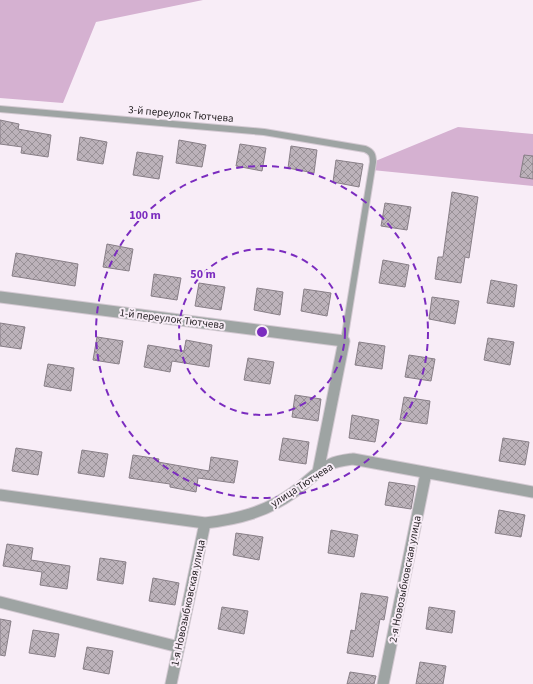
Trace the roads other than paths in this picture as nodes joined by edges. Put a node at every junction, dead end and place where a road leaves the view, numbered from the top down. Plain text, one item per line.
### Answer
1 (0, 109) edge
2 (0, 297) edge
3 (344, 341) junction
4 (318, 472) junction
5 (426, 473) junction
6 (533, 492) edge
7 (0, 495) edge
8 (205, 523) junction
9 (0, 602) edge
10 (179, 647) junction
11 (172, 684) edge
12 (383, 684) edge

1 - 3 lane, 3-й переулок Тютчева
2 - 3 street, 1-й переулок Тютчева
3 - 4 street
4 - 5 street, улица Тютчева
4 - 8 street, улица Тютчева
5 - 6 street, улица Тютчева
5 - 12 street, 2-я Новозыбковская улица
7 - 8 street, улица Тютчева
8 - 10 street, 1-я Новозыбковская улица
9 - 10 street
10 - 11 street, 1-я Новозыбковская улица

